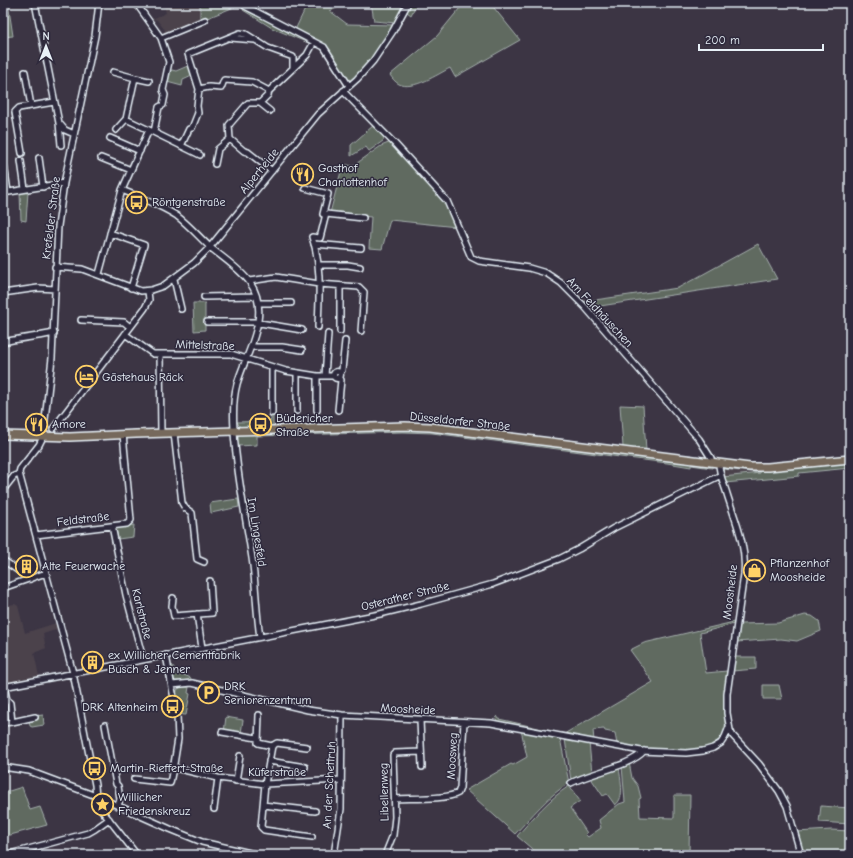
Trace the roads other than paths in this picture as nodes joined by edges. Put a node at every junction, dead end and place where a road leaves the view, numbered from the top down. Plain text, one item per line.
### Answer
1 (35, 3) edge
2 (99, 3) edge
3 (136, 3) edge
4 (408, 3) edge
5 (245, 6) dead end
6 (205, 20) dead end
7 (161, 38) junction
8 (312, 46) dead end
9 (293, 58) junction
10 (302, 60) junction
11 (293, 67) junction
12 (26, 72) dead end
13 (113, 72) dead end
14 (135, 78) junction
15 (149, 81) dead end
16 (349, 86) junction
17 (199, 89) junction
18 (269, 91) junction
19 (343, 91) junction
20 (54, 102) junction
21 (260, 103) junction
22 (31, 106) junction
23 (270, 111) dead end
24 (126, 119) junction
25 (58, 123) junction
26 (116, 130) dead end
27 (151, 131) junction
28 (74, 134) junction
29 (110, 138) dead end
30 (230, 139) junction
31 (61, 145) dead end
32 (181, 146) junction
33 (140, 151) junction
34 (22, 153) dead end
35 (200, 155) dead end
36 (39, 158) dead end
37 (101, 158) dead end
38 (21, 161) dead end
39 (4, 164) edge
40 (215, 164) dead end
41 (131, 170) junction
42 (272, 171) junction
43 (64, 183) junction
44 (43, 187) junction
45 (305, 188) dead end
46 (25, 190) junction
47 (122, 190) junction
48 (5, 192) edge
49 (326, 214) junction
50 (363, 218) dead end
51 (110, 234) junction
52 (314, 244) junction
53 (210, 247) junction
54 (361, 248) dead end
55 (318, 265) junction
56 (55, 267) junction
57 (360, 267) dead end
58 (99, 274) junction
59 (174, 279) junction
60 (249, 281) junction
61 (319, 284) junction
62 (340, 286) junction
63 (131, 288) junction
64 (55, 289) junction
65 (148, 291) junction
66 (3, 292) edge
67 (204, 296) dead end
68 (256, 296) junction
69 (258, 303) junction
70 (291, 303) dead end
71 (181, 309) dead end
72 (82, 320) dead end
73 (207, 322) dead end
74 (258, 323) junction
75 (130, 327) junction
76 (318, 327) dead end
77 (302, 330) dead end
78 (340, 331) dead end
79 (361, 331) dead end
80 (54, 333) junction
81 (125, 334) junction
82 (328, 334) dead end
83 (345, 341) dead end
84 (3, 342) edge
85 (251, 347) junction
86 (302, 350) dead end
87 (160, 354) junction
88 (247, 358) junction
89 (272, 367) junction
90 (297, 373) junction
91 (340, 375) junction
92 (317, 376) junction
93 (325, 376) junction
94 (317, 410) dead end
95 (338, 410) dead end
96 (297, 411) dead end
97 (272, 413) dead end
98 (53, 429) dead end
99 (234, 431) junction
100 (174, 432) junction
101 (161, 433) junction
102 (123, 434) junction
103 (3, 435) edge
104 (43, 437) junction
105 (850, 459) edge
106 (711, 462) junction
107 (720, 464) junction
108 (19, 474) junction
109 (721, 475) junction
110 (3, 490) edge
111 (112, 526) junction
112 (36, 535) junction
113 (3, 560) edge
114 (204, 562) dead end
115 (46, 573) junction
116 (30, 579) junction
117 (210, 581) dead end
118 (3, 588) edge
119 (173, 598) dead end
120 (197, 614) junction
121 (260, 636) junction
122 (202, 648) junction
123 (166, 655) junction
124 (143, 660) junction
125 (73, 673) junction
126 (172, 685) junction
127 (4, 687) edge
128 (259, 715) dead end
129 (342, 715) junction
130 (35, 717) dead end
131 (420, 720) junction
132 (12, 722) junction
133 (464, 722) junction
134 (3, 723) edge
135 (105, 725) dead end
136 (729, 727) junction
137 (222, 732) dead end
138 (257, 738) junction
139 (272, 746) junction
140 (307, 747) dead end
141 (644, 751) junction
142 (421, 752) junction
143 (240, 756) dead end
144 (269, 761) junction
145 (3, 767) edge
146 (304, 767) dead end
147 (422, 767) dead end
148 (175, 768) junction
149 (218, 778) junction
150 (134, 779) dead end
151 (341, 780) junction
152 (236, 781) junction
153 (571, 783) dead end
154 (266, 784) junction
155 (96, 796) junction
156 (395, 799) junction
157 (118, 806) junction
158 (263, 806) junction
159 (214, 809) dead end
160 (315, 811) dead end
161 (109, 819) junction
162 (312, 837) dead end
163 (6, 855) edge
164 (137, 855) edge
165 (259, 855) edge
166 (334, 855) edge
167 (385, 855) edge
168 (801, 855) edge

1 - 20 street
2 - 28 street, Krefelder Straße
3 - 7 street
4 - 16 street, Alperheide
5 - 16 street
6 - 7 street
7 - 27 street
8 - 10 street
9 - 10 street
9 - 11 street
9 - 17 street
10 - 11 street
11 - 18 street
12 - 22 street
13 - 14 street
14 - 15 street
14 - 24 street
16 - 19 street, Alperheide
17 - 18 street
17 - 32 street
18 - 21 street
19 - 42 street, Alperheide
19 - 106 street, Am Feldhäuschen
20 - 22 street
20 - 25 street
21 - 23 street
21 - 30 street
22 - 34 street
24 - 26 street
24 - 27 street
25 - 28 street
25 - 31 street
27 - 32 street
27 - 33 street
28 - 43 street, Krefelder Straße
29 - 33 street
30 - 40 street
30 - 42 street
32 - 35 street
33 - 41 street
36 - 44 street
37 - 41 street
38 - 46 street
39 - 48 street
41 - 47 street
42 - 53 street, Alperheide
43 - 44 street
43 - 56 street, Krefelder Straße
44 - 46 street
45 - 49 street
46 - 48 street
47 - 51 street
47 - 53 street
49 - 50 street
49 - 52 street
51 - 58 street
51 - 63 street
52 - 54 street
52 - 55 street
53 - 59 street, Alperheide
53 - 60 street
55 - 57 street
55 - 61 street
56 - 58 street
56 - 64 street, Krefelder Straße
58 - 63 street
59 - 65 street, Alperheide
59 - 71 street
60 - 61 street
60 - 68 street
61 - 62 street
61 - 76 street
62 - 78 street
62 - 79 street
63 - 65 street
64 - 66 street
64 - 80 street, Krefelder Straße
65 - 75 street
67 - 68 street
68 - 69 street
69 - 70 street
69 - 74 street
72 - 75 street
73 - 74 street
74 - 77 street
74 - 85 street
75 - 81 street
80 - 84 street
80 - 104 street, Krefelder Straße
81 - 87 street, Mittelstraße
81 - 98 street
82 - 93 street
83 - 91 street
85 - 86 street
85 - 88 street
87 - 88 street, Mittelstraße
87 - 101 street, Mittelstraße
88 - 89 street, Mittelstraße
88 - 99 street
89 - 90 street, Mittelstraße
89 - 97 street
90 - 92 street, Mittelstraße
90 - 96 street
91 - 93 street, Mittelstraße
91 - 95 street
92 - 93 street, Mittelstraße
92 - 94 street
99 - 100 main road, Düsseldorfer Straße
99 - 106 main road, Düsseldorfer Straße
99 - 121 street, Im Lingesfeld
100 - 101 main road, Düsseldorfer Straße
100 - 114 street
101 - 102 main road, Düsseldorfer Straße
102 - 104 main road, Düsseldorfer Straße
102 - 111 street, Feldstraße
103 - 104 main road, Düsseldorfer Straße
104 - 108 street
105 - 107 main road, Düsseldorfer Straße
106 - 107 main road, Düsseldorfer Straße
107 - 109 street, Moosheide
108 - 110 street
108 - 112 street
109 - 121 street, Osterather Straße
109 - 136 street, Moosheide
111 - 112 street, Feldstraße
111 - 124 street, Karlstraße
112 - 115 street
113 - 116 street
115 - 116 street
115 - 125 street
116 - 118 street
117 - 120 street
119 - 120 street
120 - 122 street
121 - 122 street, Osterather Straße
122 - 123 street, Osterather Straße
123 - 124 street, Osterather Straße
123 - 126 street
124 - 125 street, Osterather Straße
125 - 127 street, Osterather Straße
125 - 155 street
126 - 129 street, Moosheide
126 - 148 street
127 - 132 street
128 - 138 street
129 - 131 street, Moosheide
129 - 151 street, An der Schettruh
130 - 132 street
131 - 133 street, Moosheide
131 - 142 street
132 - 134 street
133 - 141 street, Moosheide
133 - 156 street, Moosweg
135 - 157 street
136 - 141 street, Moosheide
136 - 168 street, Moosheide
137 - 138 street
138 - 139 street
139 - 140 street
139 - 144 street
141 - 153 street
142 - 147 street
142 - 156 street, Libellenweg
143 - 152 street, Küferstraße
144 - 146 street
144 - 154 street
145 - 155 street
148 - 149 street, Küferstraße
148 - 150 street
149 - 152 street, Küferstraße
149 - 159 street
151 - 154 street, Küferstraße
151 - 166 street, An der Schettruh
152 - 154 street, Küferstraße
154 - 158 street
155 - 157 street
155 - 161 street
156 - 167 street, Libellenweg
157 - 165 street
158 - 160 street
158 - 162 street
161 - 163 street
161 - 164 street

